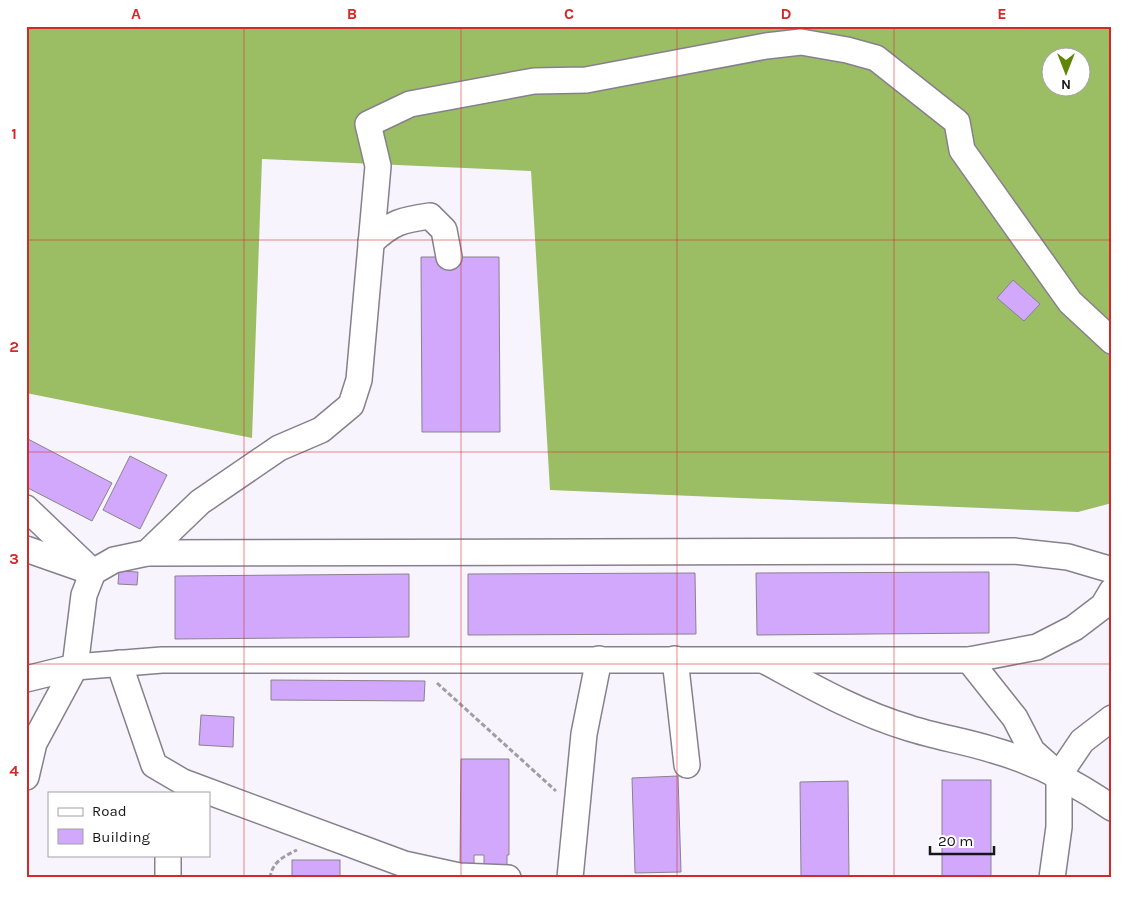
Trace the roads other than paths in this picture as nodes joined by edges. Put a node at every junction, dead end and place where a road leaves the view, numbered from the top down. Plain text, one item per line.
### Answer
1 (371, 242) junction
2 (449, 257) dead end
3 (1112, 342) edge
4 (26, 508) edge
5 (26, 549) edge
6 (147, 553) junction
7 (1112, 570) edge
8 (93, 572) junction
9 (1112, 591) edge
10 (600, 659) junction
11 (675, 659) junction
12 (763, 659) junction
13 (969, 660) junction
14 (119, 663) junction
15 (76, 667) junction
16 (26, 679) edge
17 (1112, 718) edge
18 (154, 765) junction
19 (687, 765) dead end
20 (1060, 775) junction
21 (26, 777) edge
22 (161, 792) edge
23 (210, 792) edge
24 (210, 792) edge
25 (1112, 808) edge
26 (168, 856) edge
27 (168, 878) edge
28 (508, 878) edge
29 (570, 878) edge
30 (1052, 878) edge

1 - 2 lane
1 - 3 lane
1 - 6 lane
4 - 8 lane
5 - 8 lane
6 - 7 lane
6 - 8 lane
8 - 15 lane
9 - 13 lane
10 - 11 lane
10 - 14 lane
10 - 29 lane
11 - 12 lane
11 - 19 lane
12 - 13 lane
12 - 20 lane
13 - 20 lane
14 - 15 lane
14 - 18 lane
15 - 16 lane
15 - 21 lane
17 - 20 lane
18 - 22 lane
18 - 23 lane
20 - 25 lane
20 - 30 lane
24 - 28 lane
26 - 27 lane

